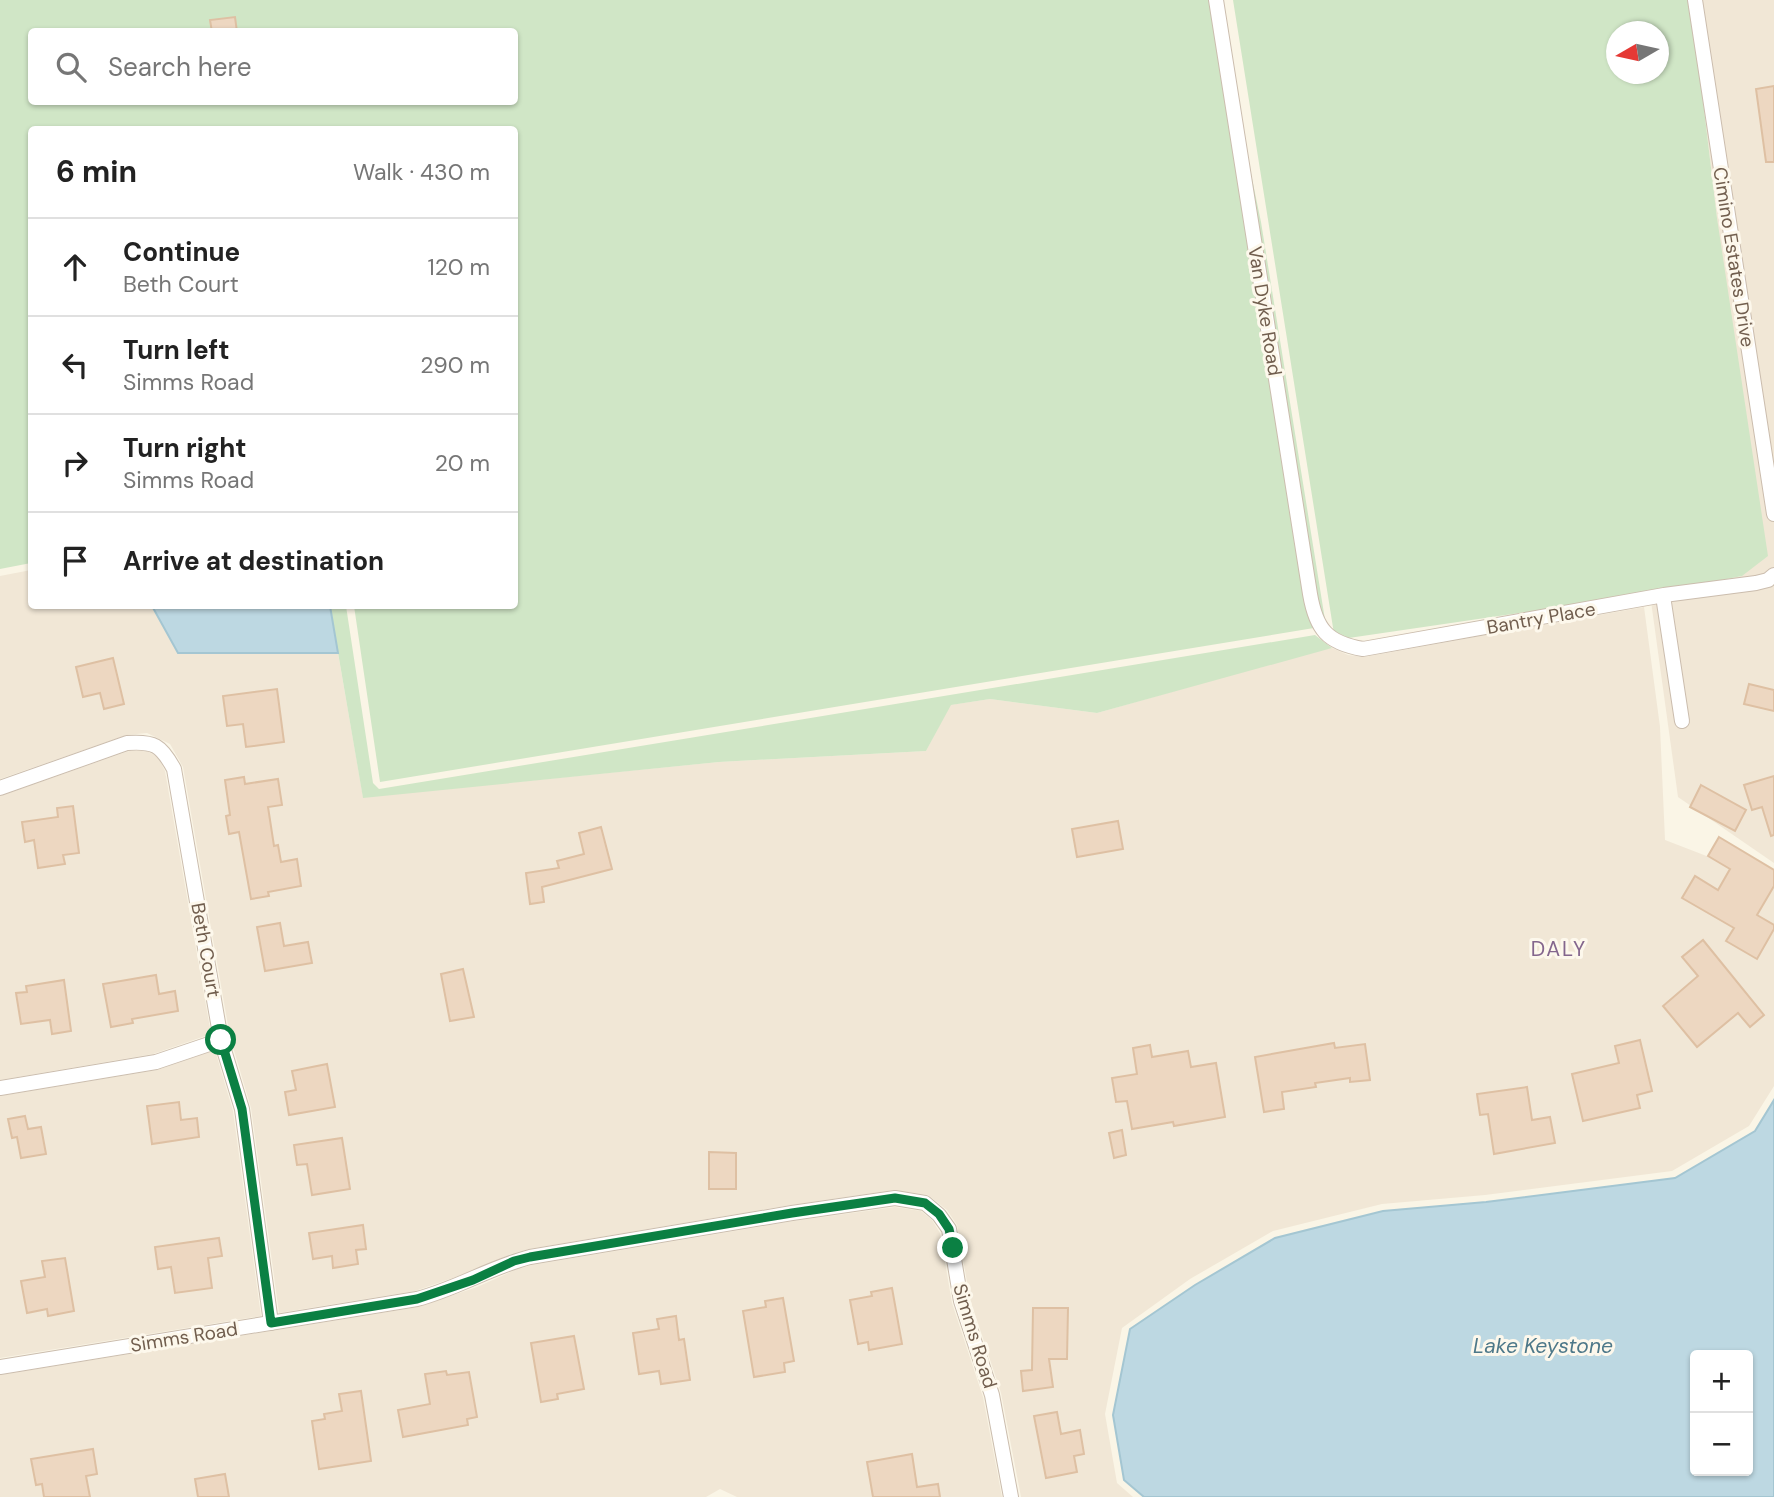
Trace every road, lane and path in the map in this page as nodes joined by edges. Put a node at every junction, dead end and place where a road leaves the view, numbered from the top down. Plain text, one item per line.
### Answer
1 (1216, 0) edge
2 (1695, 0) edge
3 (1774, 514) edge
4 (1774, 575) edge
5 (1663, 596) junction
6 (1316, 621) joint
7 (1682, 721) dead end
8 (0, 788) edge
9 (221, 1040) junction
10 (0, 1088) edge
11 (271, 1323) junction
12 (0, 1367) edge
13 (1012, 1497) edge

1 - 6 street, Van Dyke Road
2 - 3 street, Cimino Estates Drive
4 - 5 street, Bantry Place
5 - 6 street, Bantry Place
5 - 7 street
8 - 9 street, Beth Court
9 - 10 street
9 - 11 street, Beth Court
11 - 12 street, Simms Road
11 - 13 street, Simms Road

